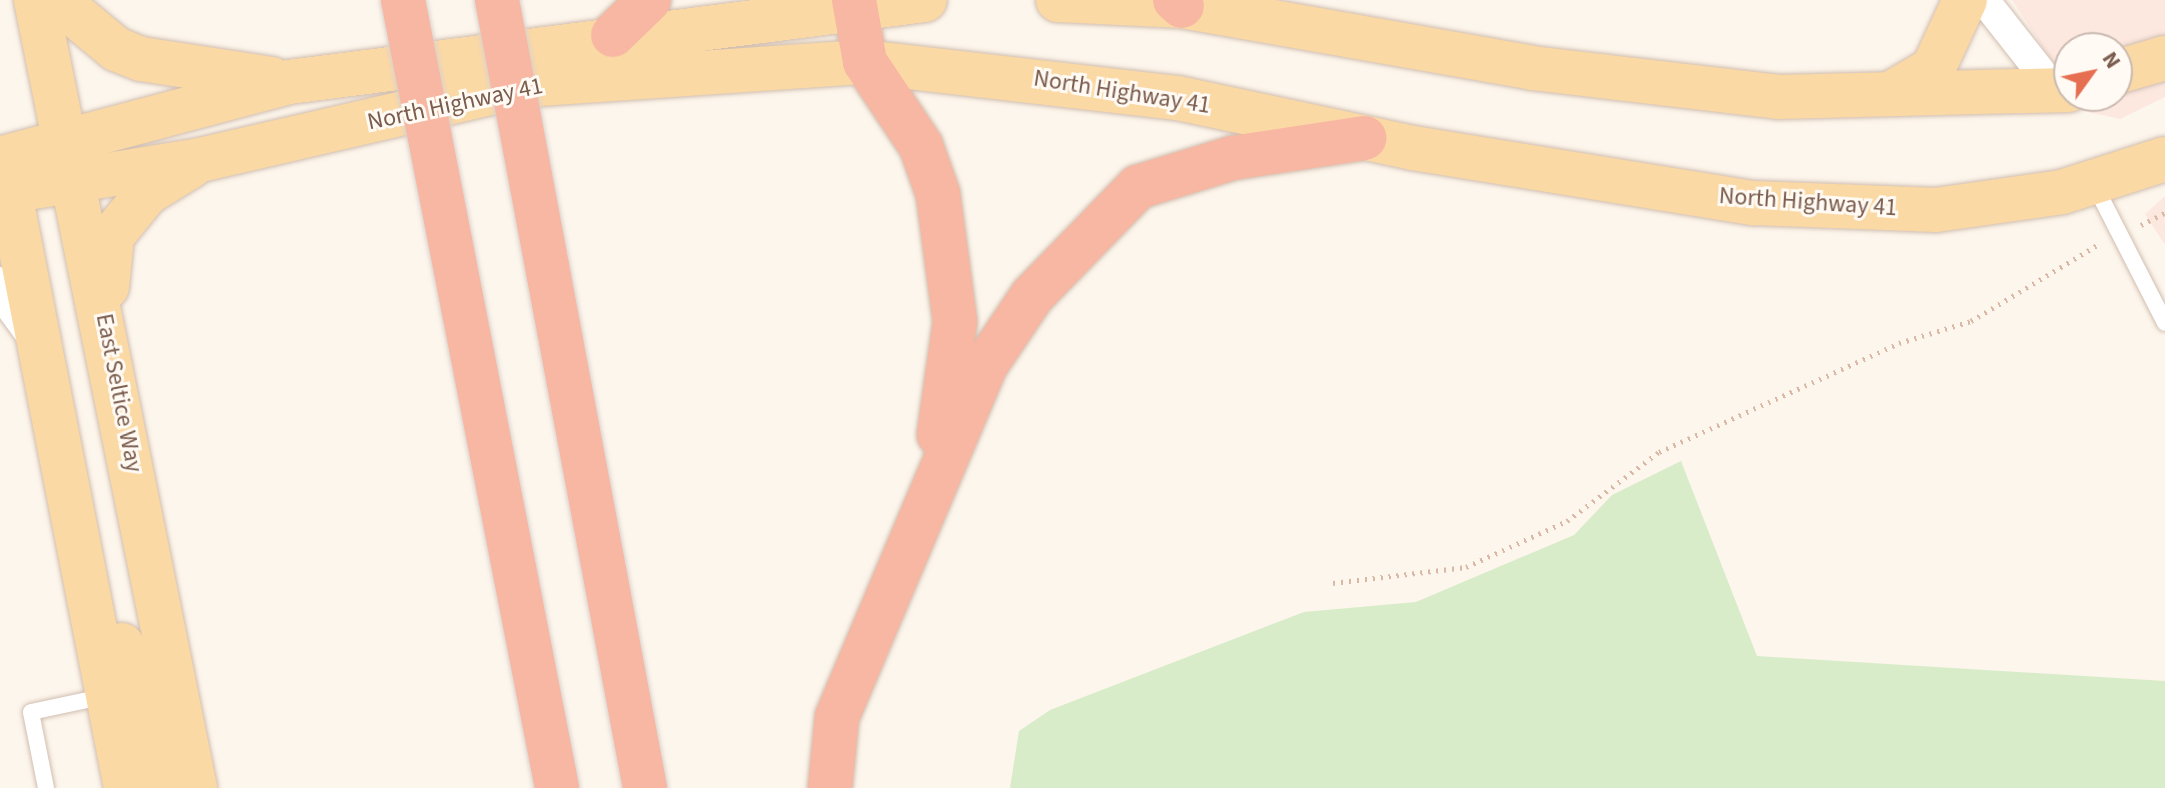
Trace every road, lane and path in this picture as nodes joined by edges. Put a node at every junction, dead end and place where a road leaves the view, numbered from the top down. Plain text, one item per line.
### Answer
1 (36, 0) edge
2 (57, 0) edge
3 (403, 0) edge
4 (497, 0) edge
5 (649, 0) edge
6 (925, 0) edge
7 (1058, 0) edge
8 (1965, 0) edge
9 (1984, 0) edge
10 (852, 3) edge
11 (1179, 3) edge
12 (613, 35) junction
13 (2165, 58) edge
14 (865, 62) junction
15 (2133, 67) edge
16 (2053, 80) edge
17 (289, 82) junction
18 (2053, 92) edge
19 (1890, 94) junction
20 (2165, 133) edge
21 (1365, 138) junction
22 (2165, 159) edge
23 (72, 160) junction
24 (200, 160) junction
25 (2, 170) edge
26 (2094, 182) junction
27 (2165, 213) edge
28 (2118, 236) junction
29 (0, 286) edge
30 (105, 320) junction
31 (2165, 323) edge
32 (38, 338) junction
33 (931, 496) junction
34 (74, 523) junction
35 (1333, 583) dead end
36 (107, 695) junction
37 (46, 788) edge
38 (126, 788) edge
39 (161, 788) edge
40 (195, 788) edge
41 (557, 788) edge
42 (645, 788) edge
43 (830, 788) edge

1 - 23 main road, East Seltice Way
2 - 17 main road
3 - 41 highway, bridge
4 - 42 highway, bridge
5 - 12 highway
6 - 10 main road, North Highway 41
7 - 11 main road
8 - 19 main road
9 - 16 street
10 - 12 main road, North Highway 41
10 - 14 highway
11 - 19 main road
12 - 17 main road, North Highway 41
13 - 15 main road
14 - 21 main road, North Highway 41
14 - 24 main road, North Highway 41
14 - 33 highway
17 - 23 main road, North Highway 41
18 - 19 main road
20 - 26 main road
21 - 26 main road, North Highway 41
21 - 33 highway
22 - 26 main road, North Highway 41
23 - 24 main road, North Highway 41
23 - 25 main road
23 - 30 main road, East Seltice Way
24 - 30 main road
25 - 32 main road
26 - 28 lane
27 - 28 path
28 - 31 lane
28 - 35 path
29 - 32 street
30 - 40 main road, East Seltice Way
32 - 34 main road
33 - 43 highway
34 - 36 main road
34 - 39 main road
36 - 37 lane
36 - 38 main road

